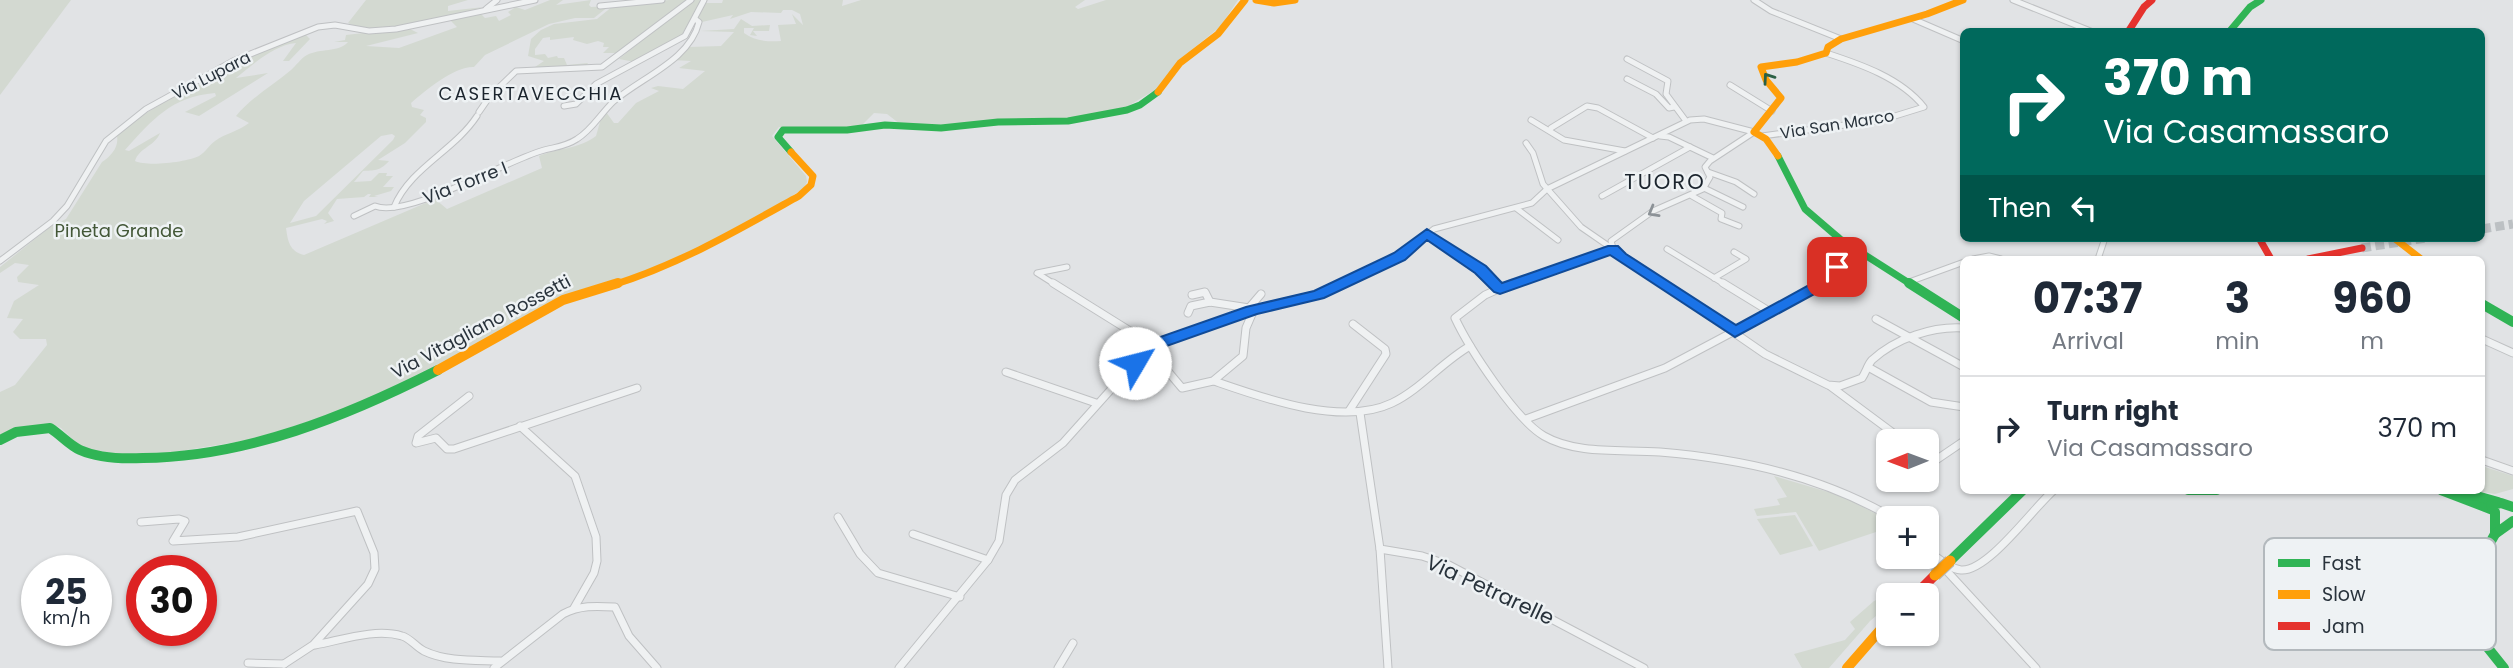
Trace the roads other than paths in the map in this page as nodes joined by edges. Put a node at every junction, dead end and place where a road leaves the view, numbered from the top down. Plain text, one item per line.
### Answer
1 (497, 0) edge
2 (535, 0) edge
3 (662, 0) edge
4 (691, 0) edge
5 (705, 0) edge
6 (1245, 0) edge
7 (1256, 0) edge
8 (1295, 0) edge
9 (1769, 0) edge
10 (1963, 0) edge
11 (2013, 0) edge
12 (2152, 0) edge
13 (2261, 0) edge
14 (1757, 2) edge
15 (600, 6) dead end
16 (486, 9) junction
17 (695, 19) junction
18 (1913, 19) junction
19 (2083, 28) edge
20 (2131, 28) edge
21 (2232, 28) edge
22 (1841, 39) junction
23 (1960, 39) edge
24 (1826, 53) junction
25 (1627, 59) dead end
26 (1627, 79) dead end
27 (1730, 85) dead end
28 (564, 106) dead end
29 (1674, 107) junction
30 (1772, 111) junction
31 (1531, 120) dead end
32 (1686, 121) junction
33 (1551, 128) dead end
34 (1758, 134) junction
35 (1656, 137) junction
36 (1526, 143) dead end
37 (1690, 147) junction
38 (1625, 151) junction
39 (1713, 158) junction
40 (1707, 172) junction
41 (1704, 188) junction
42 (1547, 189) junction
43 (1754, 194) dead end
44 (1602, 196) dead end
45 (1692, 196) junction
46 (394, 207) junction
47 (1743, 207) dead end
48 (1516, 208) junction
49 (354, 216) dead end
50 (1739, 226) dead end
51 (1427, 233) junction
52 (1838, 237) junction
53 (1558, 240) dead end
54 (2399, 242) edge
55 (2362, 248) tunnel mouth
56 (1613, 249) junction
57 (1667, 249) dead end
58 (1734, 252) dead end
59 (2323, 256) edge
60 (2417, 256) edge
61 (0, 261) edge
62 (1960, 263) edge
63 (1067, 267) dead end
64 (1714, 278) junction
65 (1907, 283) junction
66 (1500, 289) junction
67 (1261, 294) dead end
68 (1192, 295) dead end
69 (1210, 302) junction
70 (2485, 306) edge
71 (1250, 309) junction
72 (1188, 313) dead end
73 (1772, 313) junction
74 (1960, 316) edge
75 (1876, 319) dead end
76 (2513, 322) edge
77 (1353, 324) dead end
78 (1960, 328) edge
79 (1735, 332) junction
80 (1908, 338) junction
81 (2485, 340) edge
82 (1470, 346) junction
83 (1149, 347) junction
84 (2513, 353) edge
85 (1960, 365) edge
86 (1868, 367) junction
87 (1006, 372) dead end
88 (1213, 381) junction
89 (1828, 385) junction
90 (638, 387) dead end
91 (469, 396) dead end
92 (1096, 403) junction
93 (1960, 406) edge
94 (1349, 411) junction
95 (1360, 413) junction
96 (1527, 419) junction
97 (520, 426) junction
98 (1888, 429) edge
99 (0, 440) edge
100 (1960, 444) edge
101 (1939, 458) edge
102 (2485, 461) edge
103 (2513, 471) edge
104 (2019, 494) edge
105 (2050, 494) edge
106 (2454, 494) edge
107 (2466, 494) edge
108 (2513, 502) edge
109 (2496, 507) junction
110 (2513, 507) edge
111 (1876, 508) edge
112 (838, 517) dead end
113 (2513, 520) edge
114 (141, 522) dead end
115 (913, 534) dead end
116 (2495, 534) junction
117 (2493, 538) edge
118 (1380, 549) junction
119 (1939, 557) edge
120 (988, 560) junction
121 (1939, 562) edge
122 (1928, 583) edge
123 (960, 597) junction
124 (574, 608) junction
125 (1876, 635) edge
126 (1073, 643) dead end
127 (313, 645) junction
128 (2490, 650) edge
129 (248, 663) dead end
130 (497, 665) edge
131 (286, 666) edge
132 (657, 668) edge
133 (899, 668) edge
134 (1058, 668) edge
135 (1388, 668) edge
136 (1644, 668) edge
137 (1847, 668) edge
138 (2036, 668) edge
139 (2504, 668) edge

1 - 16 street
2 - 16 street, Via Lupara
3 - 15 street
4 - 46 street
5 - 17 street
6 - 99 main road, Via Vitagliano Rossetti
7 - 8 main road
9 - 14 street
10 - 18 main road
11 - 19 street
12 - 20 main road
13 - 21 main road
14 - 22 street
16 - 61 street, Via Lupara
17 - 28 street
17 - 46 street, Via Torre I
18 - 22 main road
18 - 23 street
22 - 24 main road
30 -> 24 main road
24 - 34 street, Via San Marco
25 - 29 street
26 - 29 street
27 - 30 street
29 - 32 street
30 - 34 main road
31 - 38 street
32 - 34 street
32 - 35 street
33 - 35 street
34 - 39 street
34 - 52 main road
35 - 37 street
35 - 38 street
36 - 42 street
37 - 39 street
37 - 44 street
38 - 42 street
39 - 40 street
40 - 41 street
40 - 43 street
41 - 45 street
41 - 47 street
42 - 48 street
42 - 56 street
45 - 50 street
45 -> 56 street
46 - 49 street, Via Torre I
48 - 51 street
48 - 53 street
51 - 66 street
51 - 71 street
52 - 65 main road
52 - 73 street
54 - 60 main road
55 - 59 main road
56 - 66 street
56 - 79 street
57 - 64 street
58 - 64 street
62 - 65 street
63 - 83 street
64 - 73 street
65 - 74 main road
66 - 82 street
67 - 71 street
68 - 69 street
69 - 71 street
69 - 72 street
70 - 76 main road
71 - 83 street
71 - 88 street
73 - 79 street
75 - 80 street
77 - 94 street
78 - 80 street
79 - 89 street
79 - 96 street
80 - 85 street
80 - 86 street
81 - 84 street
82 - 95 street
82 - 96 street
83 - 88 street
83 - 92 street
86 - 89 street
86 - 93 street
87 - 92 street
88 - 94 street
89 - 98 street
90 - 97 street
91 - 97 street
92 - 120 street
94 - 95 street
95 - 118 street
96 - 111 street
97 - 124 street
100 - 101 street
102 - 103 street
104 - 122 main road, bridge
105 - 119 street
106 - 109 main road
107 - 109 main road
108 - 109 street
109 - 110 main road
109 - 113 main road
109 - 116 main road
112 - 123 street
113 - 116 main road
114 - 127 street
115 - 120 street
116 - 117 main road
118 - 135 street
118 - 136 street, Via Petrarelle
120 - 123 street
121 - 138 street
123 - 133 street
124 - 130 street
124 - 132 street
125 - 137 main road
126 - 134 street
127 - 130 street
127 - 131 street
128 - 139 main road
129 - 131 street

